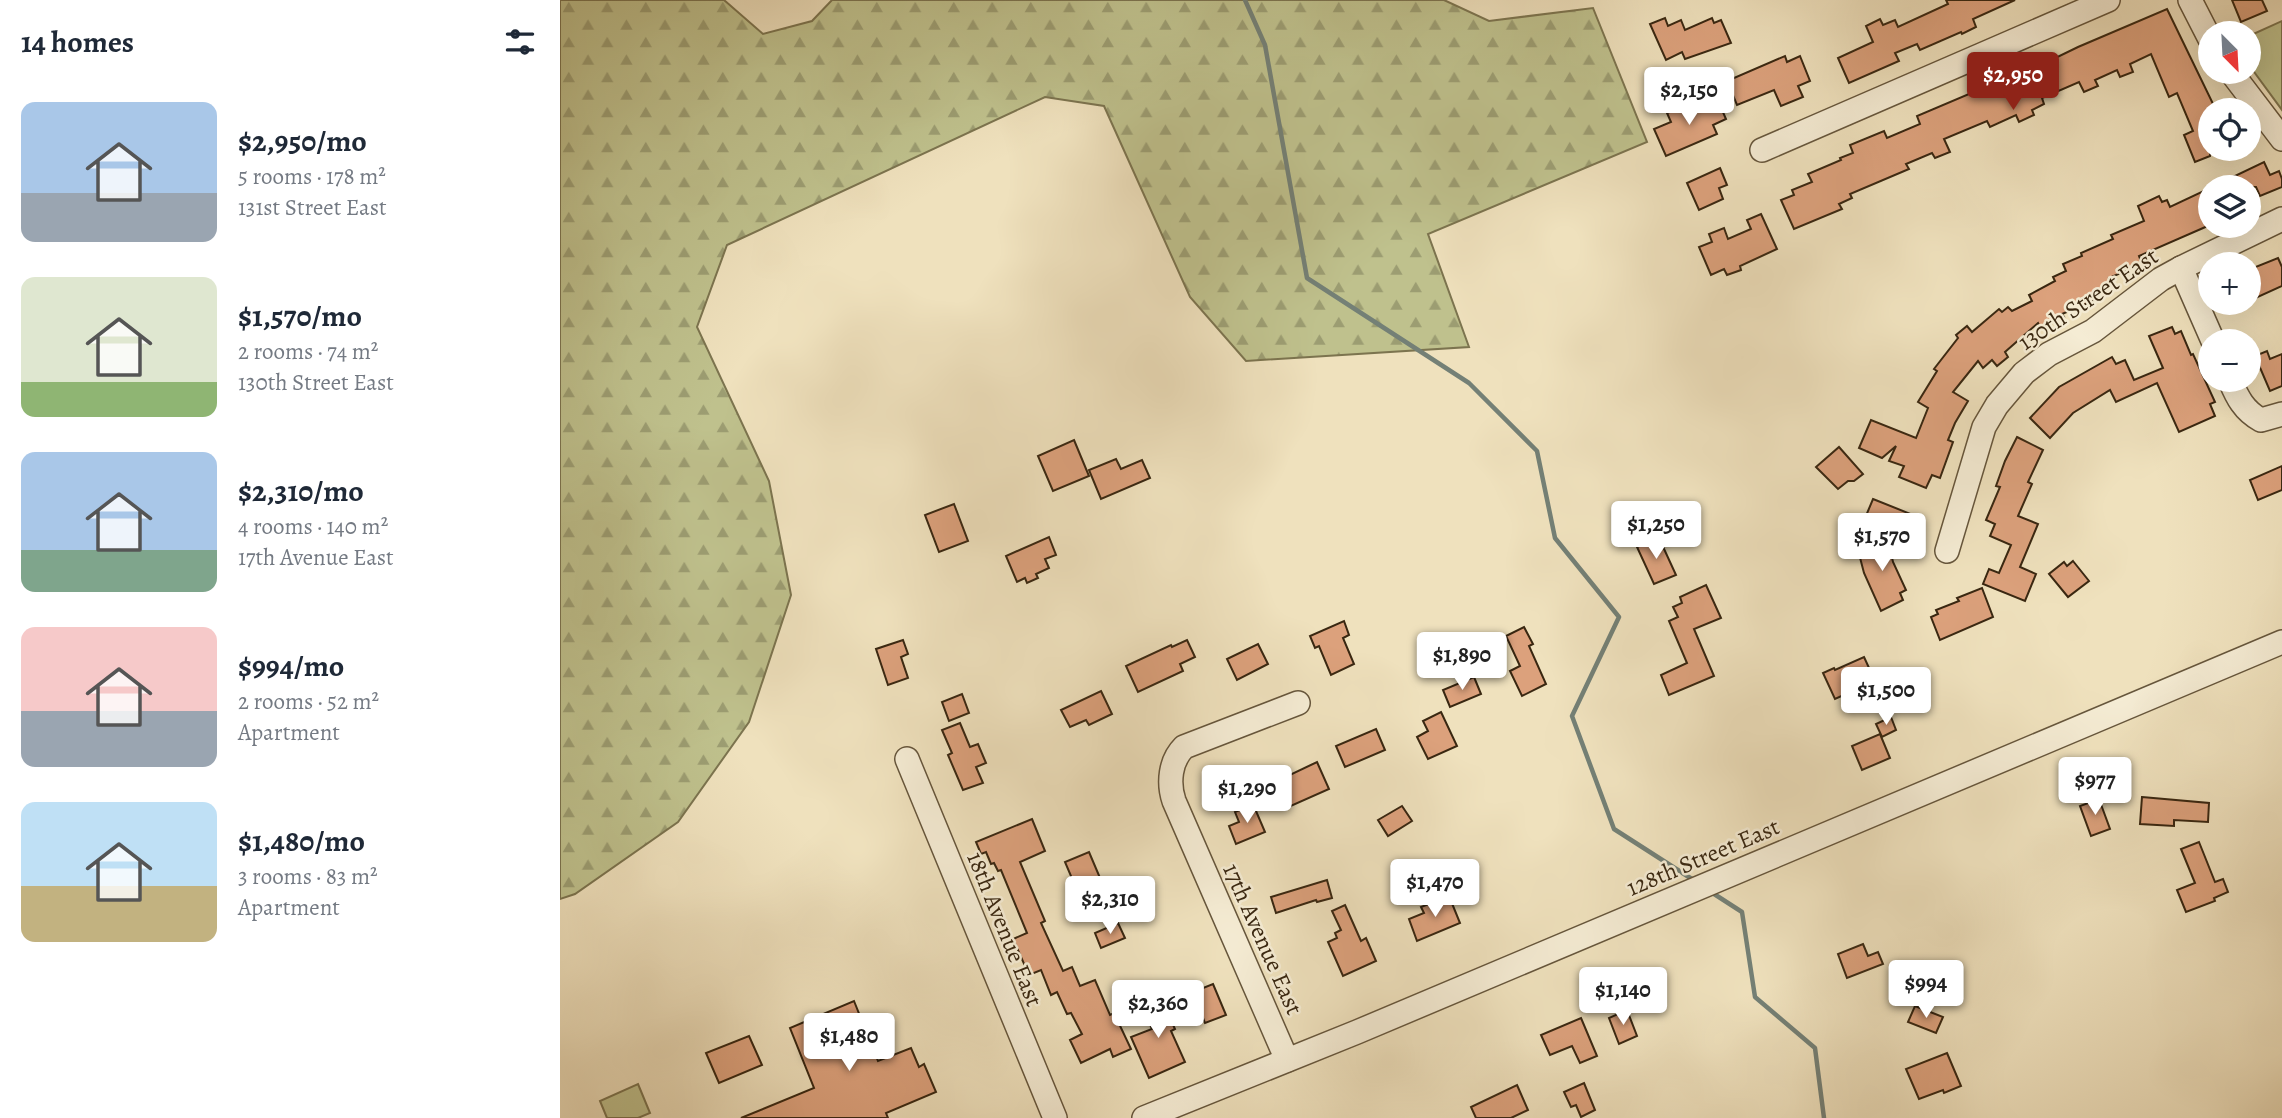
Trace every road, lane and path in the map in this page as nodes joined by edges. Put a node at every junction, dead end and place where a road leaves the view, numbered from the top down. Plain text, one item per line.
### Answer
1 (2108, 0) edge
2 (2190, 0) edge
3 (2201, 21) edge
4 (2240, 84) edge
5 (2282, 139) edge
6 (1762, 150) dead end
7 (2282, 219) edge
8 (2181, 268) junction
9 (2208, 329) edge
10 (2235, 392) edge
11 (2272, 417) edge
12 (1947, 551) dead end
13 (2282, 642) edge
14 (1298, 703) dead end
15 (907, 759) dead end
16 (1287, 1060) junction
17 (1055, 1118) edge
18 (1144, 1118) edge

1 - 6 street
2 - 3 street
4 - 5 street
7 - 8 street, 130th Street East
8 - 9 street
8 - 12 street, 130th Street East
10 - 11 street
13 - 16 street, 128th Street East
14 - 16 street, 17th Avenue East
15 - 17 street, 18th Avenue East
16 - 18 street, 128th Street East

